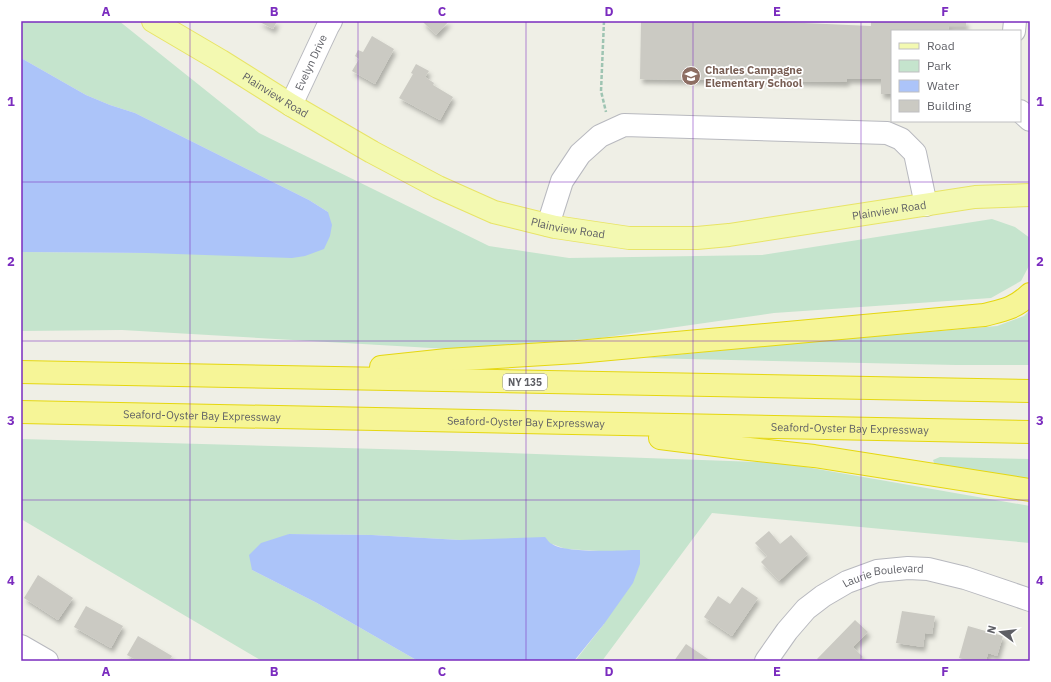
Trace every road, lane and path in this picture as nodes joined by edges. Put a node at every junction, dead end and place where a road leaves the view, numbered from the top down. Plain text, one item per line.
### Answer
1 (153, 21) edge
2 (331, 21) edge
3 (604, 21) edge
4 (291, 105) junction
5 (606, 112) dead end
6 (1021, 112) edge
7 (1030, 120) edge
8 (1030, 196) edge
9 (926, 205) junction
10 (548, 225) junction
11 (1030, 294) edge
12 (21, 372) edge
13 (284, 377) junction
14 (1030, 391) edge
15 (21, 412) edge
16 (556, 424) junction
17 (1030, 432) edge
18 (1030, 490) edge
19 (1030, 600) edge
20 (21, 646) edge
21 (47, 661) edge
22 (766, 661) edge

1 - 4 main road, Plainview Road
2 - 4 street, Evelyn Drive
3 - 5 path
4 - 10 main road, Plainview Road
6 - 7 street
8 - 9 main road, Plainview Road
9 - 10 main road, Plainview Road
9 - 10 street
11 - 13 highway
12 - 13 highway, NY 135
13 - 14 highway, NY 135
15 - 16 highway, Seaford-Oyster Bay Expressway
16 - 17 highway, Seaford-Oyster Bay Expressway
16 - 18 highway
19 - 22 street, Laurie Boulevard
20 - 21 street

